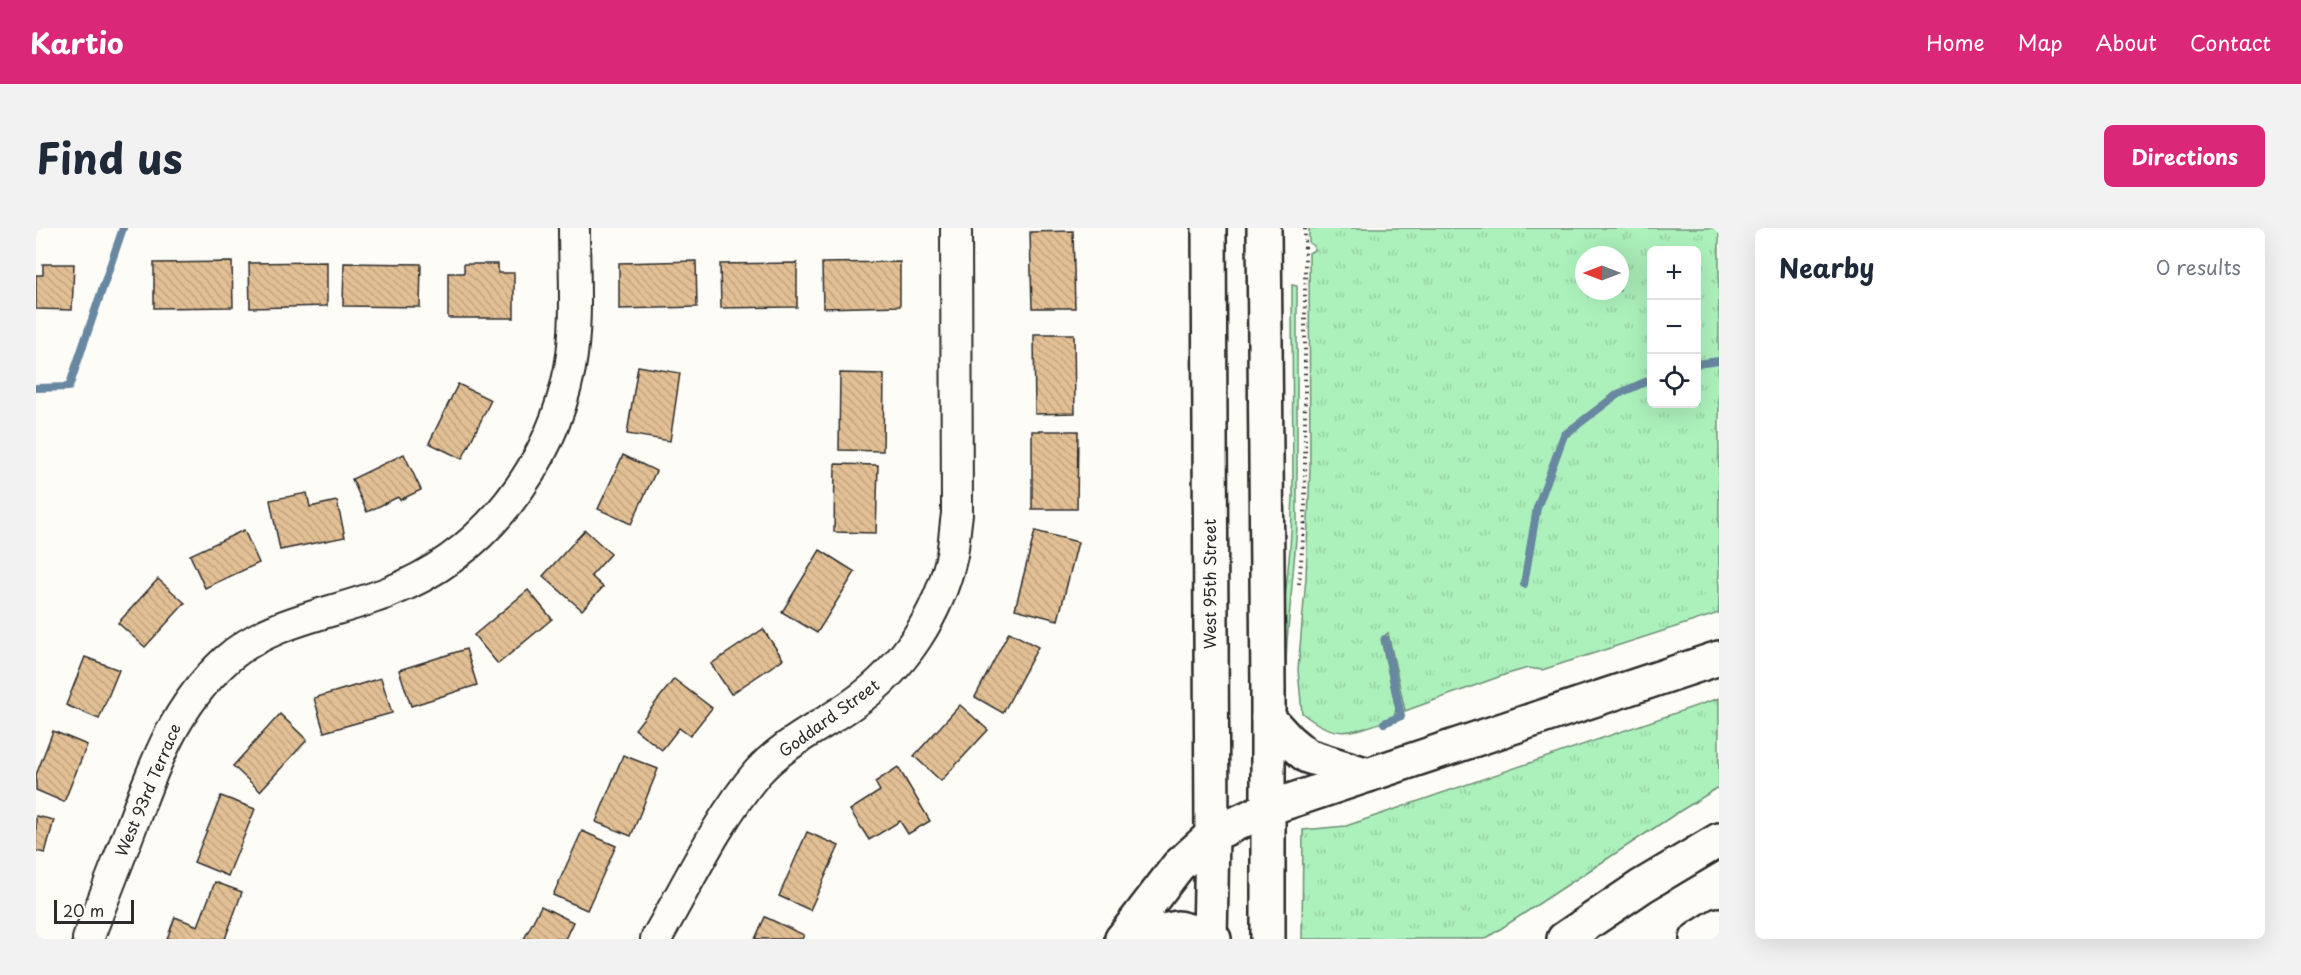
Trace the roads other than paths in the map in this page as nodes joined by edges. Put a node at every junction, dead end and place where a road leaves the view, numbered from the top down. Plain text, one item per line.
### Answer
1 (574, 228) edge
2 (956, 228) edge
3 (1209, 228) edge
4 (1264, 228) edge
5 (1719, 658) edge
6 (1268, 717) junction
7 (1368, 775) junction
8 (1269, 808) junction
9 (1212, 835) junction
10 (1719, 840) edge
11 (1719, 925) edge
12 (1211, 938) edge
13 (88, 939) edge
14 (656, 939) edge
15 (1122, 939) edge
16 (1268, 939) edge
17 (1564, 939) edge
18 (1697, 939) edge

1 - 13 street, West 93rd Terrace
2 - 14 street, Goddard Street
3 - 9 main road, West 95th Street
4 - 6 main road
5 - 7 main road
6 - 7 main road
6 - 8 main road
7 - 8 main road
8 - 9 main road
8 - 16 main road
9 - 12 main road, West 95th Street
9 - 15 main road
10 - 17 main road
11 - 18 main road
12 - 15 main road

